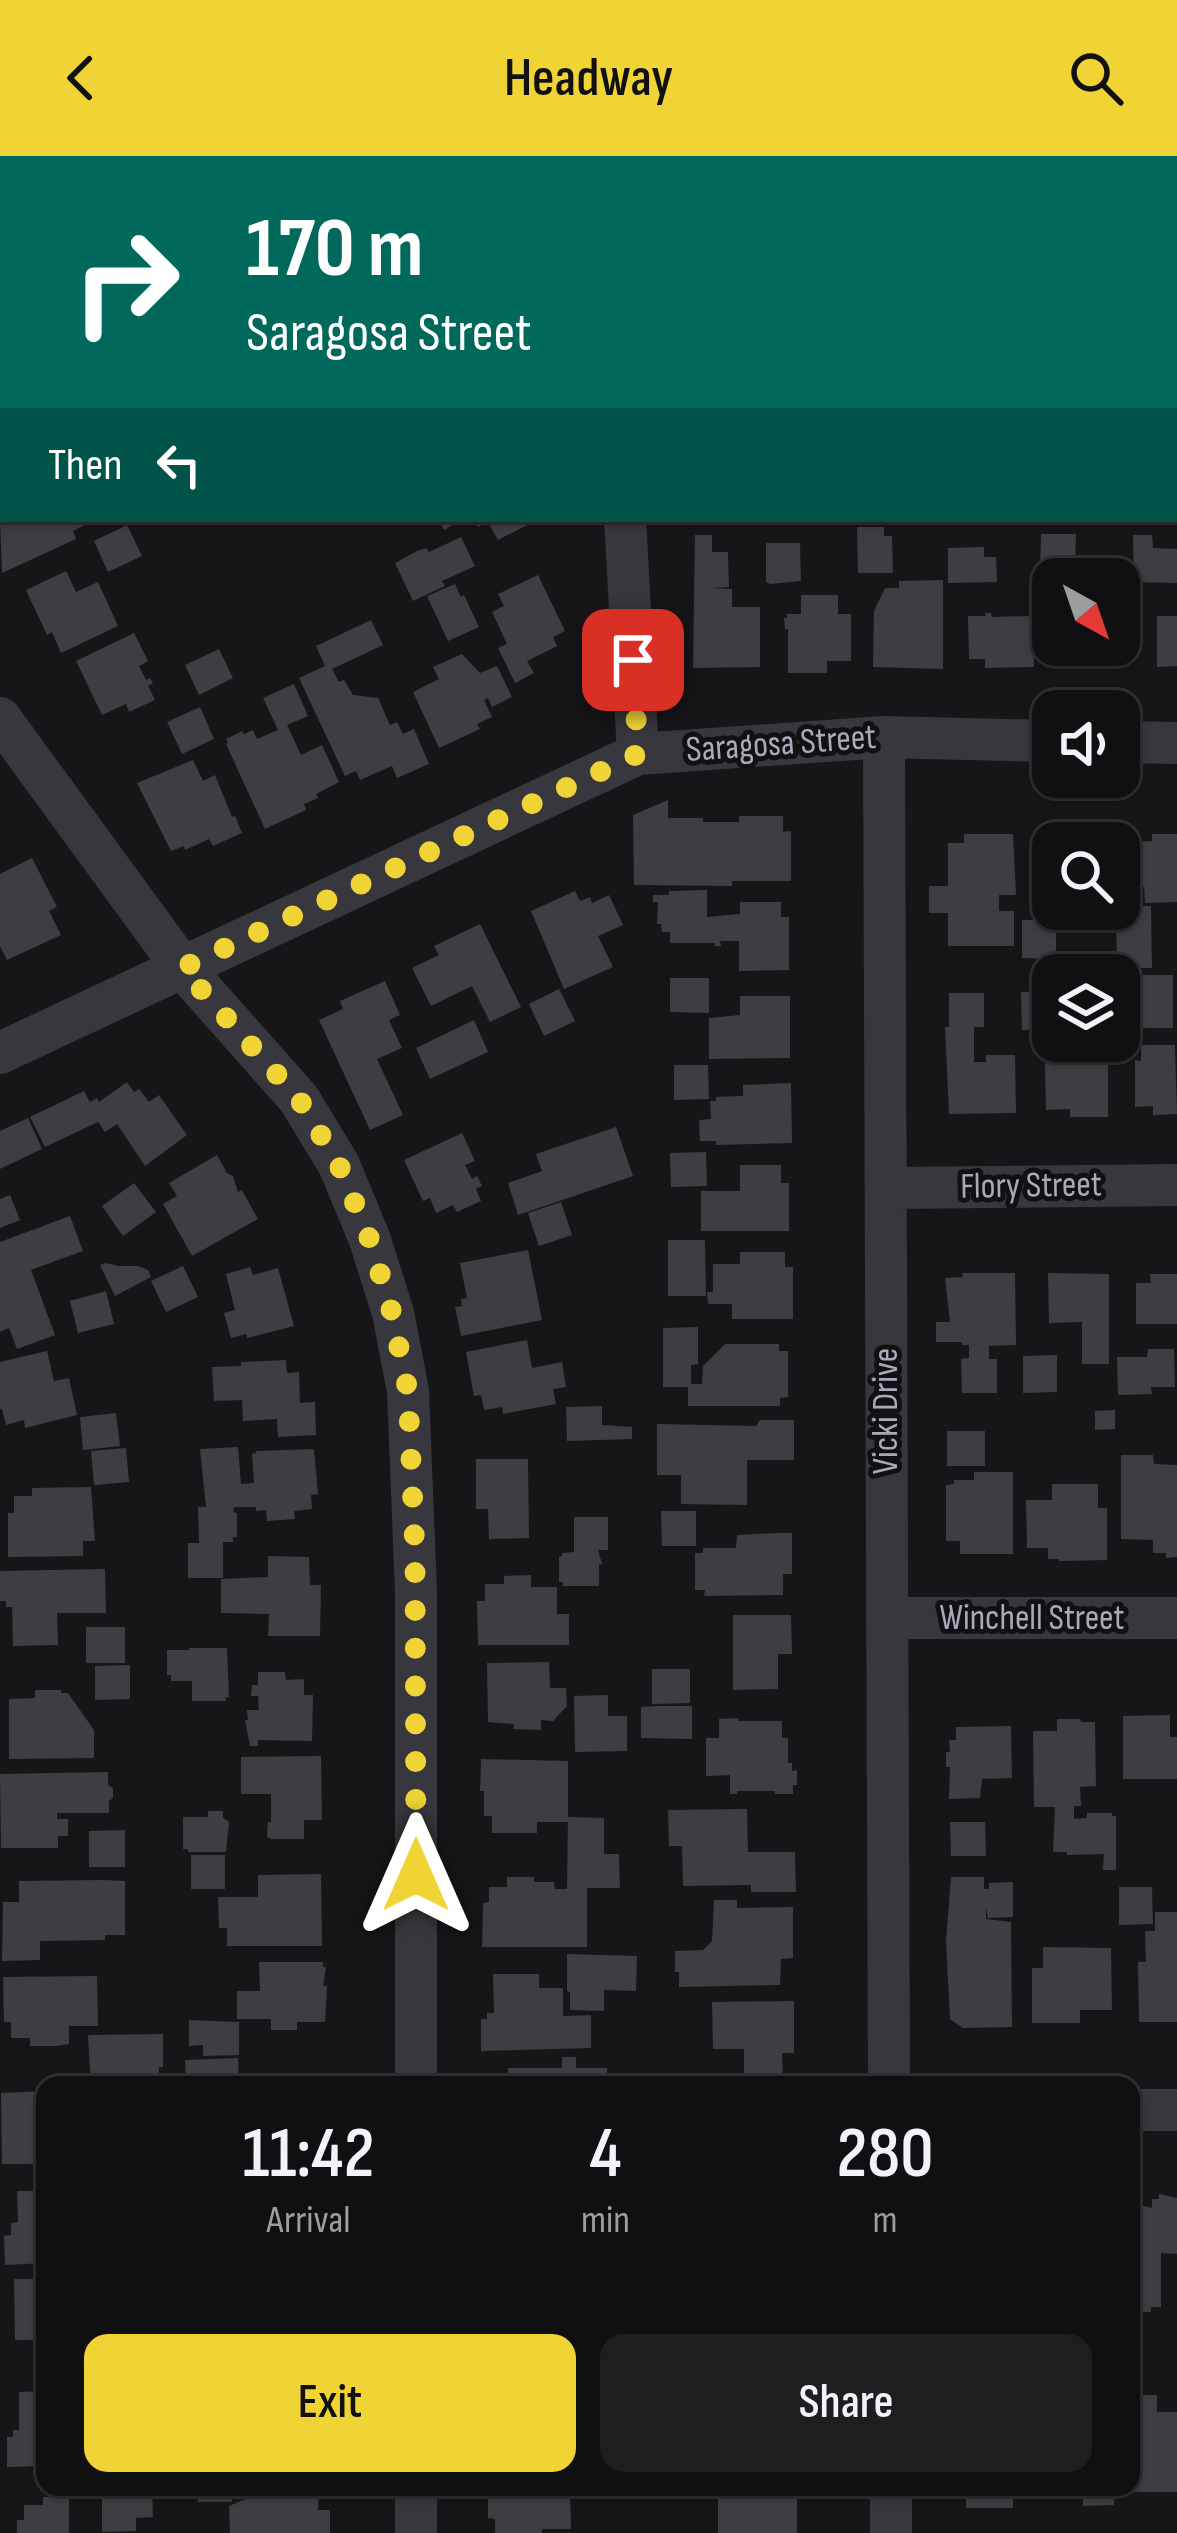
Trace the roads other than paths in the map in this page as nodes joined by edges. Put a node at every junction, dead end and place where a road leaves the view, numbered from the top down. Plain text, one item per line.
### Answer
1 (625, 522) edge
2 (0, 718) edge
3 (884, 737) junction
4 (1032, 741) edge
5 (1140, 742) edge
6 (1177, 743) edge
7 (638, 754) junction
8 (182, 968) junction
9 (0, 1053) edge
10 (1177, 1185) edge
11 (886, 1188) junction
12 (887, 1618) junction
13 (1177, 1618) edge
14 (416, 2076) edge
15 (889, 2076) edge
16 (1140, 2110) edge
17 (1177, 2110) edge
18 (416, 2496) edge
19 (891, 2496) edge
20 (416, 2533) edge
21 (891, 2533) edge

1 - 7 street
2 - 8 street
3 - 4 street, Saragosa Street
3 - 7 street, Saragosa Street
3 - 11 street, Vicki Drive
5 - 6 street
7 - 8 street, Saragosa Street
8 - 9 street, Saragosa Street
8 - 14 street
10 - 11 street, Flory Street
11 - 12 street, Vicki Drive
12 - 13 street, Winchell Street
12 - 15 street, Vicki Drive
16 - 17 street
18 - 20 street
19 - 21 street

